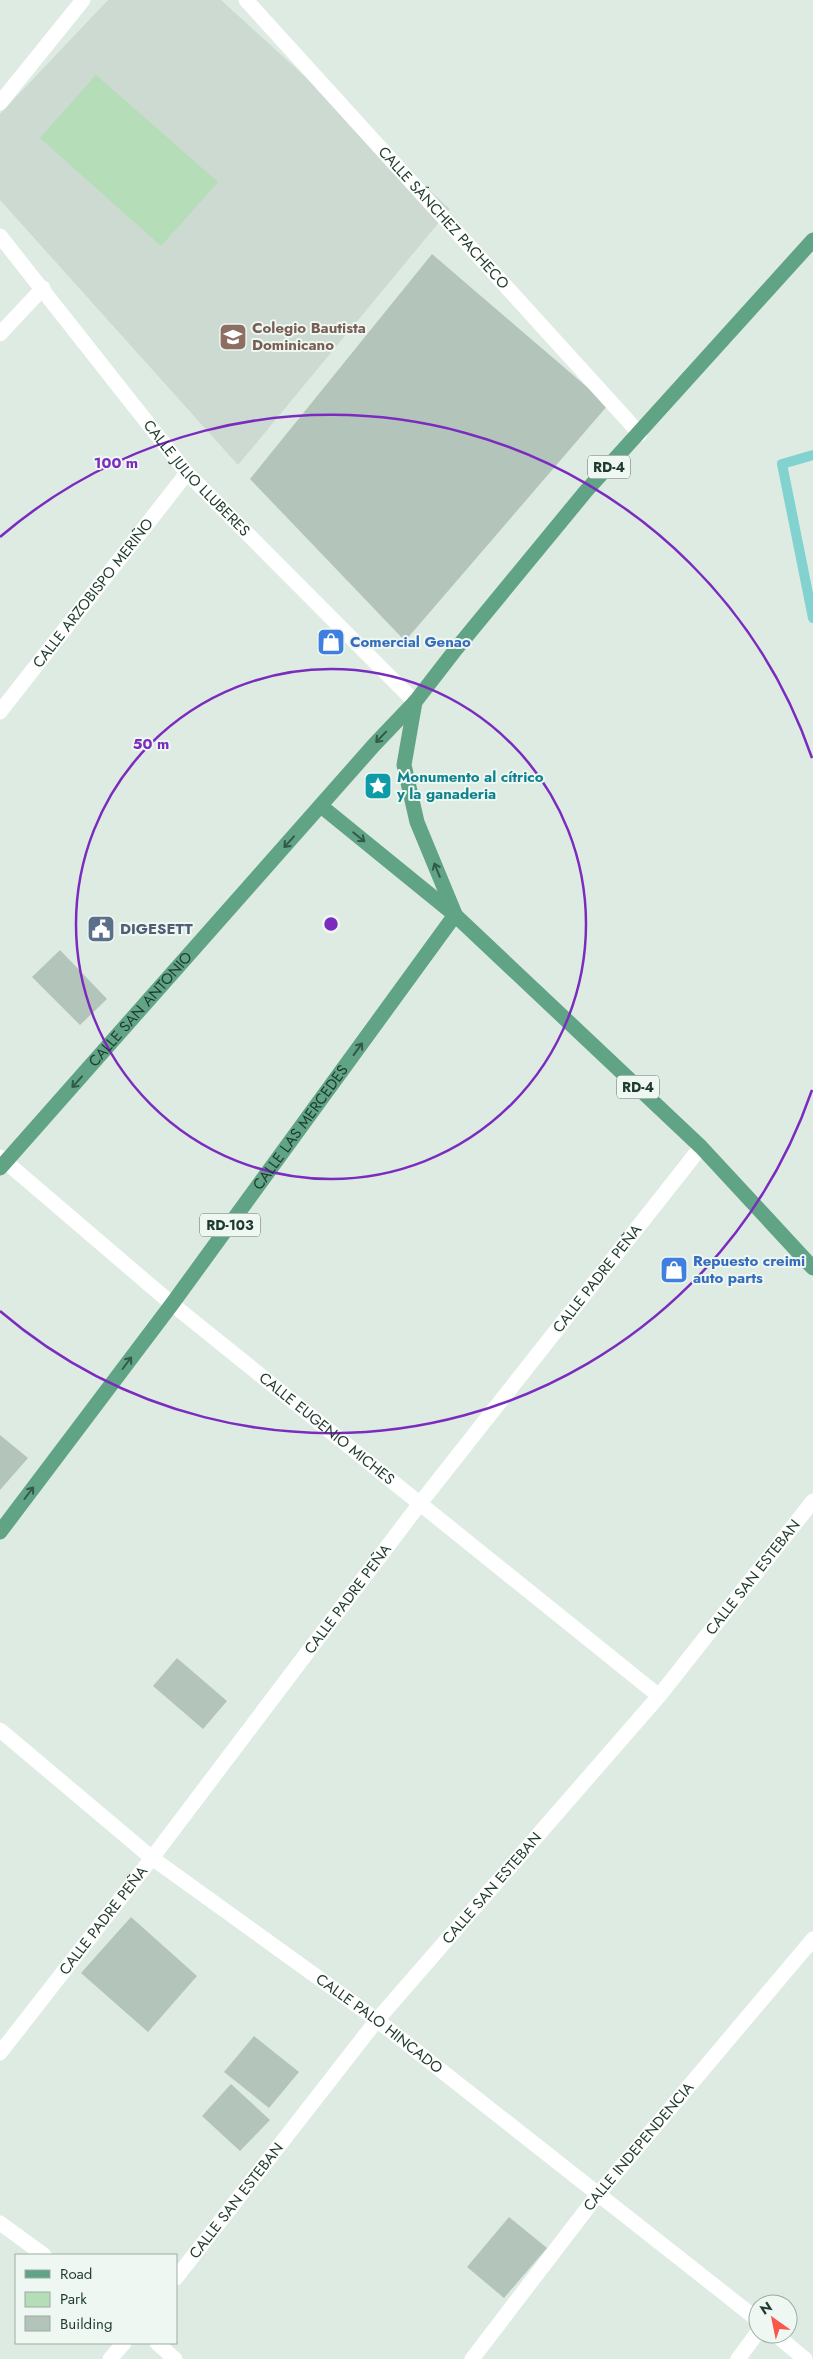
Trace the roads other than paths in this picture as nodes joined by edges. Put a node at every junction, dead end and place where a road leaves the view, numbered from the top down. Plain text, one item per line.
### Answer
1 (83, 0) edge
2 (246, 0) edge
3 (0, 103) edge
4 (0, 236) edge
5 (813, 240) edge
6 (43, 288) junction
7 (0, 334) edge
8 (640, 434) junction
9 (187, 473) junction
10 (415, 702) junction
11 (0, 712) edge
12 (322, 806) junction
13 (455, 915) junction
14 (701, 1147) junction
15 (2, 1162) edge
16 (813, 1268) edge
17 (172, 1304) junction
18 (813, 1501) edge
19 (421, 1502) junction
20 (0, 1532) edge
21 (659, 1696) junction
22 (0, 1730) edge
23 (152, 1858) junction
24 (813, 1939) edge
25 (377, 2020) junction
26 (0, 2053) edge
27 (599, 2193) junction
28 (0, 2223) edge
29 (43, 2254) edge
30 (178, 2275) edge
31 (748, 2312) edge
32 (123, 2344) edge
33 (158, 2344) edge
34 (749, 2344) edge
35 (787, 2344) edge
36 (110, 2359) edge
37 (175, 2359) edge
38 (472, 2359) edge
39 (738, 2359) edge
40 (805, 2359) edge

1 - 3 street
2 - 8 street, CALLE SÁNCHEZ PACHECO
4 - 6 street, CALLE JULIO LLUBERES
5 - 8 main road, RD-4
6 - 7 street
6 - 9 street, CALLE JULIO LLUBERES
8 - 10 main road, RD-4
9 - 10 street, CALLE JULIO LLUBERES
9 - 11 street, CALLE ARZOBISPO MERIÑO
10 -> 12 main road, RD-4
13 -> 10 main road, RD-4
12 -> 13 main road, RD-4
12 -> 15 main road, CALLE SAN ANTONIO
13 - 14 main road, RD-4
17 -> 13 main road, CALLE LAS MERCEDES / RD-103
14 - 16 main road, RD-4
14 - 19 street, CALLE PADRE PEÑA
15 - 17 street, CALLE EUGENIO MICHES
17 - 19 street, CALLE EUGENIO MICHES
20 -> 17 main road, CALLE LAS MERCEDES / RD-103
18 - 21 street, CALLE SAN ESTEBAN
19 - 21 street, CALLE EUGENIO MICHES
19 - 23 street, CALLE PADRE PEÑA
21 - 25 street, CALLE SAN ESTEBAN
22 - 23 street, CALLE PALO HINCADO
23 - 25 street, CALLE PALO HINCADO
23 - 26 street, CALLE PADRE PEÑA
24 - 27 street, CALLE INDEPENDENCIA
25 - 27 street, CALLE PALO HINCADO
25 - 30 street, CALLE SAN ESTEBAN
27 - 31 street, CALLE PALO HINCADO
27 - 38 street, CALLE INDEPENDENCIA
28 - 29 street
32 - 36 street
33 - 37 street
34 - 39 street
35 - 40 street

